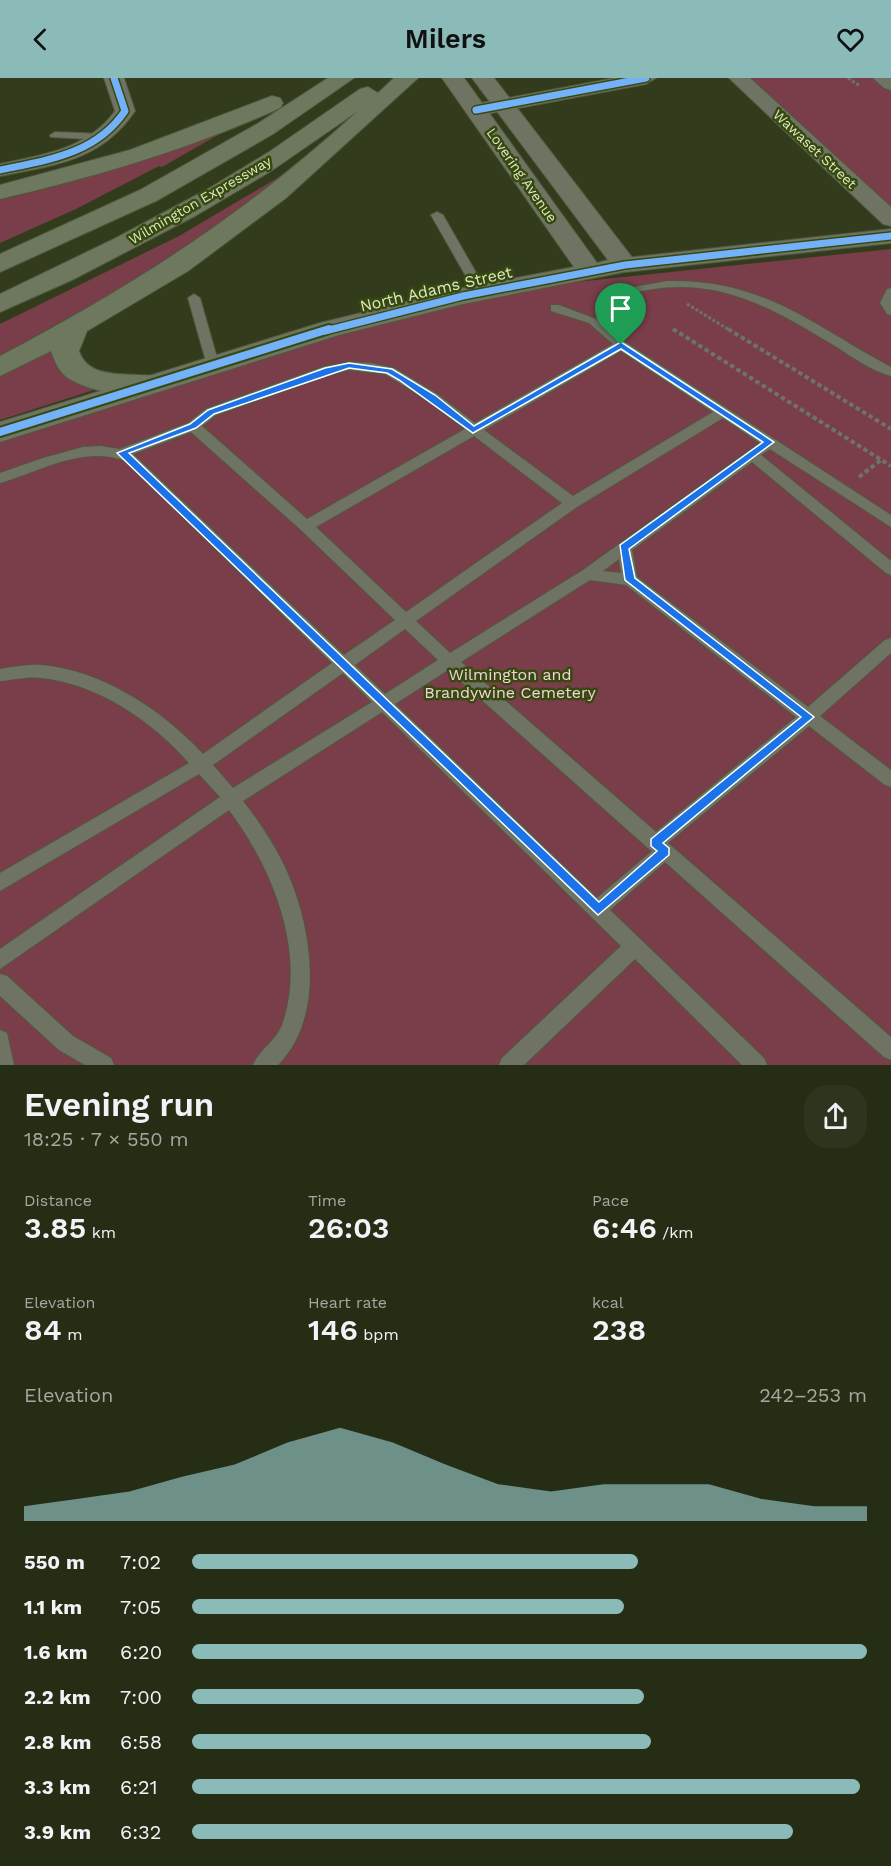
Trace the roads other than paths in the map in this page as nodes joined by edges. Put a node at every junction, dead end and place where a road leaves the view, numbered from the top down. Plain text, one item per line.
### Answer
1 (114, 78) edge
2 (315, 78) edge
3 (343, 78) edge
4 (390, 78) edge
5 (406, 78) edge
6 (453, 78) edge
7 (483, 78) edge
8 (646, 78) edge
9 (739, 78) edge
10 (883, 78) edge
11 (891, 84) edge
12 (504, 105) junction
13 (476, 110) junction
14 (55, 135) dead end
15 (105, 137) junction
16 (0, 170) edge
17 (0, 192) edge
18 (437, 215) dead end
19 (891, 219) edge
20 (891, 236) edge
21 (51, 241) junction
22 (0, 259) edge
23 (0, 264) edge
24 (625, 265) junction
25 (590, 272) junction
26 (482, 292) junction
27 (891, 292) edge
28 (194, 298) dead end
29 (0, 304) edge
30 (555, 308) dead end
31 (891, 311) edge
32 (75, 327) junction
33 (621, 345) junction
34 (213, 365) junction
35 (0, 367) edge
36 (891, 373) edge
37 (154, 384) junction
38 (723, 412) junction
39 (193, 426) junction
40 (473, 430) junction
41 (0, 432) edge
42 (770, 442) junction
43 (122, 453) junction
44 (752, 455) junction
45 (0, 478) edge
46 (572, 503) junction
47 (891, 522) edge
48 (306, 526) junction
49 (624, 548) junction
50 (891, 569) edge
51 (588, 574) junction
52 (630, 580) junction
53 (408, 619) junction
54 (891, 644) edge
55 (450, 662) junction
56 (342, 665) junction
57 (0, 675) edge
58 (384, 704) junction
59 (808, 717) junction
60 (203, 763) junction
61 (891, 780) edge
62 (231, 799) junction
63 (660, 847) junction
64 (0, 883) edge
65 (598, 909) junction
66 (635, 946) junction
67 (0, 960) edge
68 (0, 983) edge
69 (0, 1040) edge
70 (891, 1050) edge
71 (4, 1065) edge
72 (104, 1065) edge
73 (263, 1065) edge
74 (509, 1065) edge
75 (757, 1065) edge

1 - 15 street
2 - 17 highway
3 - 21 highway, Wilmington Expressway
4 - 29 highway, Wilmington Expressway
5 - 32 highway
6 - 13 street, Lovering Avenue
7 - 12 street, Lovering Avenue
8 - 12 street
9 - 19 street, Wawaset Street
10 - 11 street
12 - 13 street
12 - 24 street, Lovering Avenue
13 - 25 street, Lovering Avenue
14 - 15 lane
15 - 16 street
18 - 26 lane
20 - 24 street, North Adams Street
21 - 22 highway
21 - 23 highway, Wilmington Expressway
24 - 25 street, North Adams Street
25 - 26 street, North Adams Street
26 - 34 street, North Adams Street
27 - 31 lane
28 - 34 lane
30 - 33 lane
32 - 35 highway
32 - 37 highway
33 - 36 lane
33 - 38 lane
33 - 40 lane
34 - 37 street, North Adams Street
37 - 41 street, North Adams Street
38 - 42 lane
38 - 46 lane
39 - 40 lane
39 - 43 lane
39 - 48 lane
40 - 46 lane
40 - 48 lane
42 - 44 lane
42 - 47 lane
43 - 45 lane
43 - 56 lane
44 - 49 lane
44 - 50 lane
46 - 53 lane
48 - 53 lane
49 - 51 lane
49 - 52 lane
51 - 52 lane
51 - 55 lane
52 - 59 lane
53 - 55 lane
53 - 56 lane
54 - 59 lane
55 - 58 lane
55 - 63 lane
56 - 58 lane
56 - 60 lane
57 - 60 lane
58 - 62 lane
58 - 65 lane
59 - 61 lane
59 - 63 lane
60 - 62 lane
60 - 64 lane
62 - 67 lane
62 - 73 lane
63 - 65 lane
63 - 70 lane
65 - 66 lane
66 - 74 lane
66 - 75 lane
68 - 72 lane
69 - 71 lane

